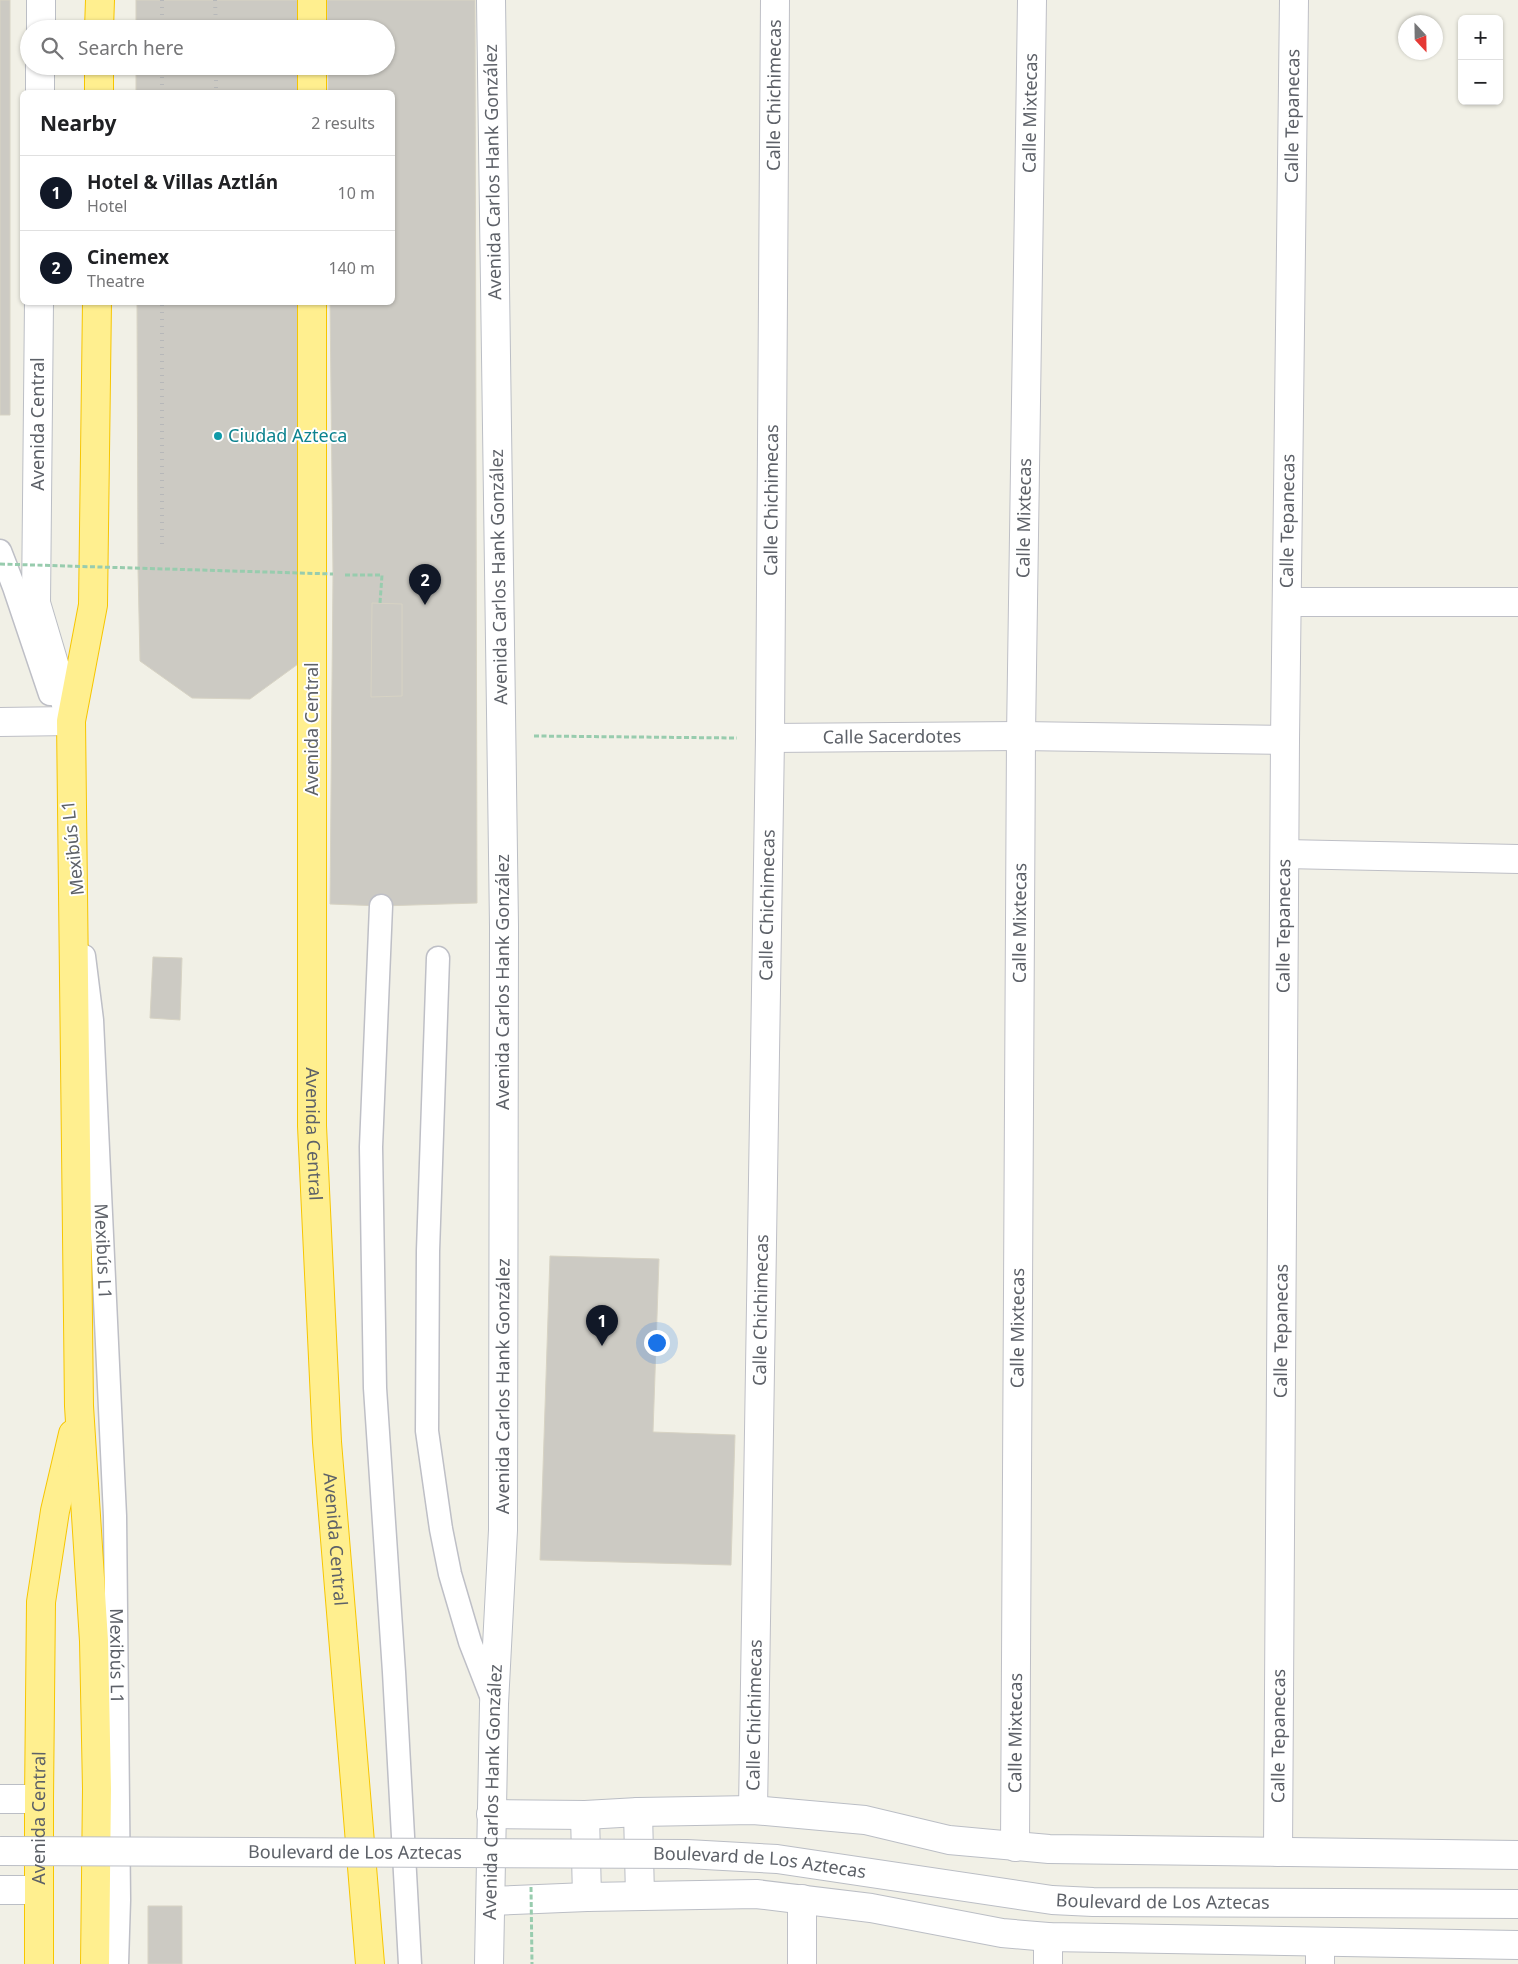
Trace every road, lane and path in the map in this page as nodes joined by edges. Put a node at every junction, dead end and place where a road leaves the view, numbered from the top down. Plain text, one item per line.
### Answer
1 (41, 0) edge
2 (100, 0) edge
3 (312, 0) edge
4 (491, 0) edge
5 (775, 0) edge
6 (1032, 0) edge
7 (1294, 0) edge
8 (41, 20) edge
9 (99, 20) edge
10 (312, 20) edge
11 (40, 75) edge
12 (99, 75) edge
13 (312, 75) edge
14 (40, 90) edge
15 (99, 90) edge
16 (312, 90) edge
17 (38, 305) edge
18 (98, 305) edge
19 (312, 305) edge
20 (0, 551) edge
21 (0, 564) edge
22 (1287, 602) junction
23 (1518, 602) edge
24 (380, 603) dead end
25 (65, 721) junction
26 (0, 722) edge
27 (501, 735) junction
28 (1021, 736) junction
29 (770, 738) junction
30 (1285, 740) junction
31 (72, 847) junction
32 (1285, 854) junction
33 (1518, 859) edge
34 (381, 906) dead end
35 (438, 958) dead end
36 (79, 1406) junction
37 (494, 1704) junction
38 (0, 1799) edge
39 (39, 1799) junction
40 (753, 1810) junction
41 (638, 1812) junction
42 (491, 1814) junction
43 (585, 1814) junction
44 (1015, 1847) junction
45 (0, 1852) edge
46 (1278, 1852) junction
47 (531, 1853) junction
48 (1518, 1855) edge
49 (0, 1890) edge
50 (39, 1890) junction
51 (640, 1896) junction
52 (587, 1897) junction
53 (802, 1899) junction
54 (490, 1901) junction
55 (1518, 1904) edge
56 (1048, 1937) junction
57 (1518, 1945) edge
58 (1320, 1953) edge
59 (39, 1964) edge
60 (95, 1964) edge
61 (117, 1964) edge
62 (370, 1964) edge
63 (410, 1964) edge
64 (489, 1964) edge
65 (532, 1964) edge
66 (802, 1964) edge
67 (1048, 1964) edge

1 - 8 street
2 - 9 highway
3 - 10 highway
4 - 27 street, Avenida Carlos Hank González
5 - 29 street, Calle Chichimecas
6 - 28 street, Calle Mixtecas
7 - 22 street, Calle Tepanecas
11 - 14 street
12 - 15 highway
13 - 16 highway
17 - 25 street, Avenida Central
18 - 25 highway, Avenida Central
19 - 62 highway, Avenida Central
20 - 25 lane
21 - 24 path, bridge
22 - 23 street
22 - 30 street, Calle Tepanecas
25 - 26 street
25 - 31 highway, Avenida Central
27 - 29 path
27 - 37 street, Avenida Carlos Hank González
28 - 29 street, Calle Sacerdotes
28 - 30 street, Calle Sacerdotes
28 - 44 street, Calle Mixtecas
29 - 40 street, Calle Chichimecas
30 - 32 street, Calle Tepanecas
31 - 36 highway, Avenida Central
31 - 61 lane, Mexibús L1
32 - 33 street
32 - 46 street, Calle Tepanecas
34 - 63 lane
35 - 37 lane
36 - 39 highway, Avenida Central
36 - 60 highway, Avenida Central
37 - 42 street, Avenida Carlos Hank González
38 - 39 street
39 - 50 highway, Avenida Central
40 - 41 street
40 - 44 street
41 - 43 street
41 - 51 street
42 - 43 street
42 - 54 street, Avenida Carlos Hank González
43 - 52 street
44 - 46 street
45 - 47 street, Boulevard de Los Aztecas, bridge
46 - 48 street
47 - 55 street, Boulevard de Los Aztecas, bridge
47 - 65 path, bridge
49 - 50 street
50 - 59 highway, Avenida Central
51 - 52 street, Boulevard de Los Aztecas
51 - 53 street, Boulevard de Los Aztecas
52 - 54 street, Boulevard de Los Aztecas
53 - 56 street, Boulevard de Los Aztecas
53 - 66 street
54 - 64 street, Avenida Carlos Hank González
56 - 58 street, Boulevard de Los Aztecas
56 - 67 street
57 - 58 street, Boulevard de Los Aztecas

